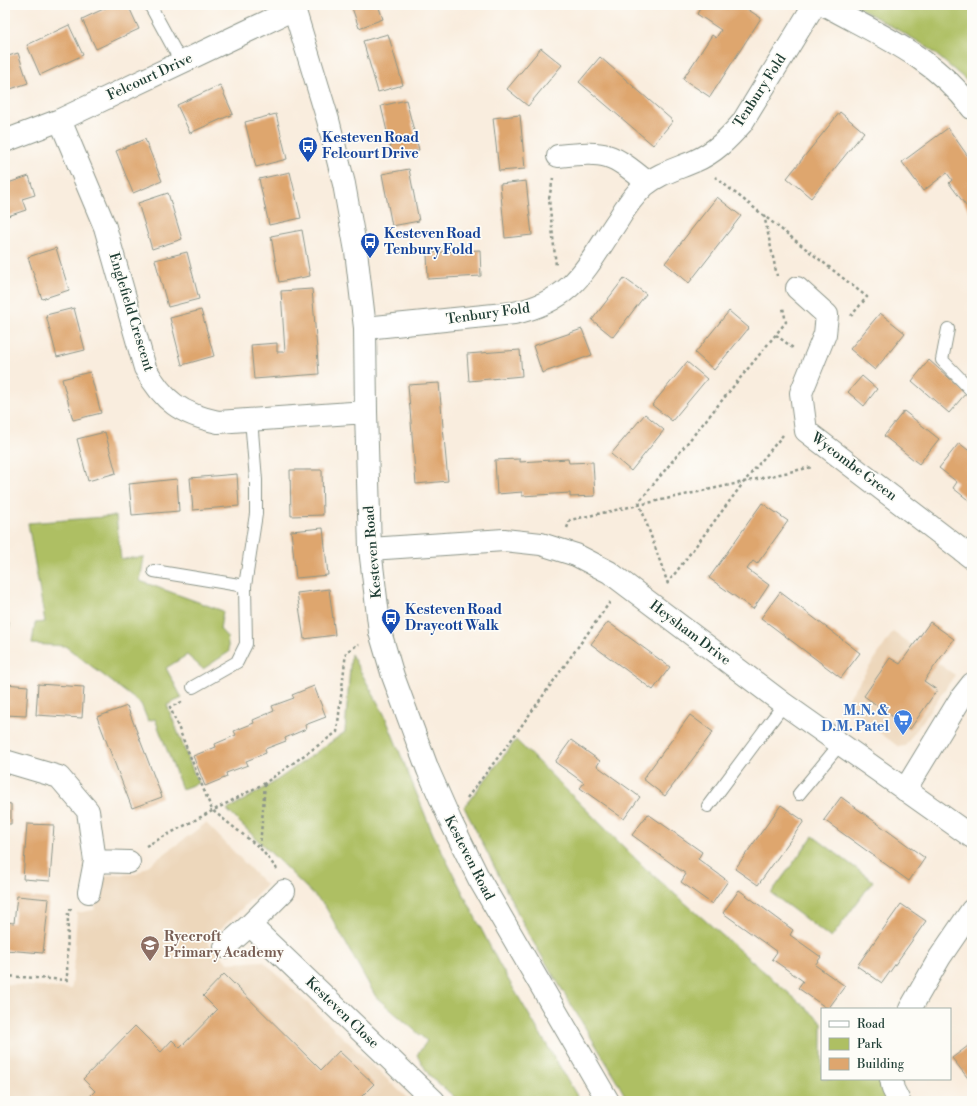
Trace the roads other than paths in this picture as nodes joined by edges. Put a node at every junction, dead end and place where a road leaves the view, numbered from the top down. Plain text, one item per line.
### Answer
1 (150, 5) edge
2 (814, 5) edge
3 (826, 5) edge
4 (293, 7) edge
5 (181, 62) junction
6 (972, 108) edge
7 (60, 120) junction
8 (5, 141) edge
9 (558, 156) road end
10 (648, 183) junction
11 (788, 286) road end
12 (366, 328) junction
13 (948, 329) dead end
14 (972, 391) edge
15 (366, 412) junction
16 (251, 419) junction
17 (370, 549) junction
18 (972, 558) edge
19 (154, 571) dead end
20 (245, 586) junction
21 (972, 684) edge
22 (193, 687) road end
23 (784, 704) junction
24 (840, 744) junction
25 (5, 761) edge
26 (905, 790) junction
27 (799, 794) dead end
28 (708, 806) dead end
29 (972, 837) edge
30 (96, 861) junction
31 (129, 862) road end
32 (284, 891) road end
33 (89, 892) road end
34 (972, 910) edge
35 (250, 925) junction
36 (225, 947) dead end
37 (911, 1008) edge
38 (891, 1080) edge
39 (434, 1101) edge
40 (608, 1101) edge
41 (899, 1101) edge

1 - 5 lane
2 - 10 street, Tenbury Fold
3 - 6 street
4 - 5 street, Felcourt Drive
4 - 12 street, Kesteven Road
5 - 7 street, Felcourt Drive
7 - 8 street, Felcourt Drive
7 - 16 street, Englefield Crescent
9 - 10 street
10 - 12 street, Tenbury Fold
11 - 18 street, Wycombe Green
12 - 15 street, Kesteven Road
13 - 14 lane
15 - 16 street, Englefield Crescent
15 - 17 street, Kesteven Road
16 - 20 lane
17 - 23 street, Heysham Drive
17 - 40 street, Kesteven Road
19 - 20 lane
20 - 22 lane
21 - 26 street
23 - 24 street, Heysham Drive
23 - 28 lane
24 - 26 street, Heysham Drive
24 - 27 lane
25 - 30 street
26 - 29 street, Heysham Drive
30 - 31 street
30 - 33 street
32 - 35 street
34 - 37 street
35 - 36 street
35 - 39 street, Kesteven Close
38 - 41 street

